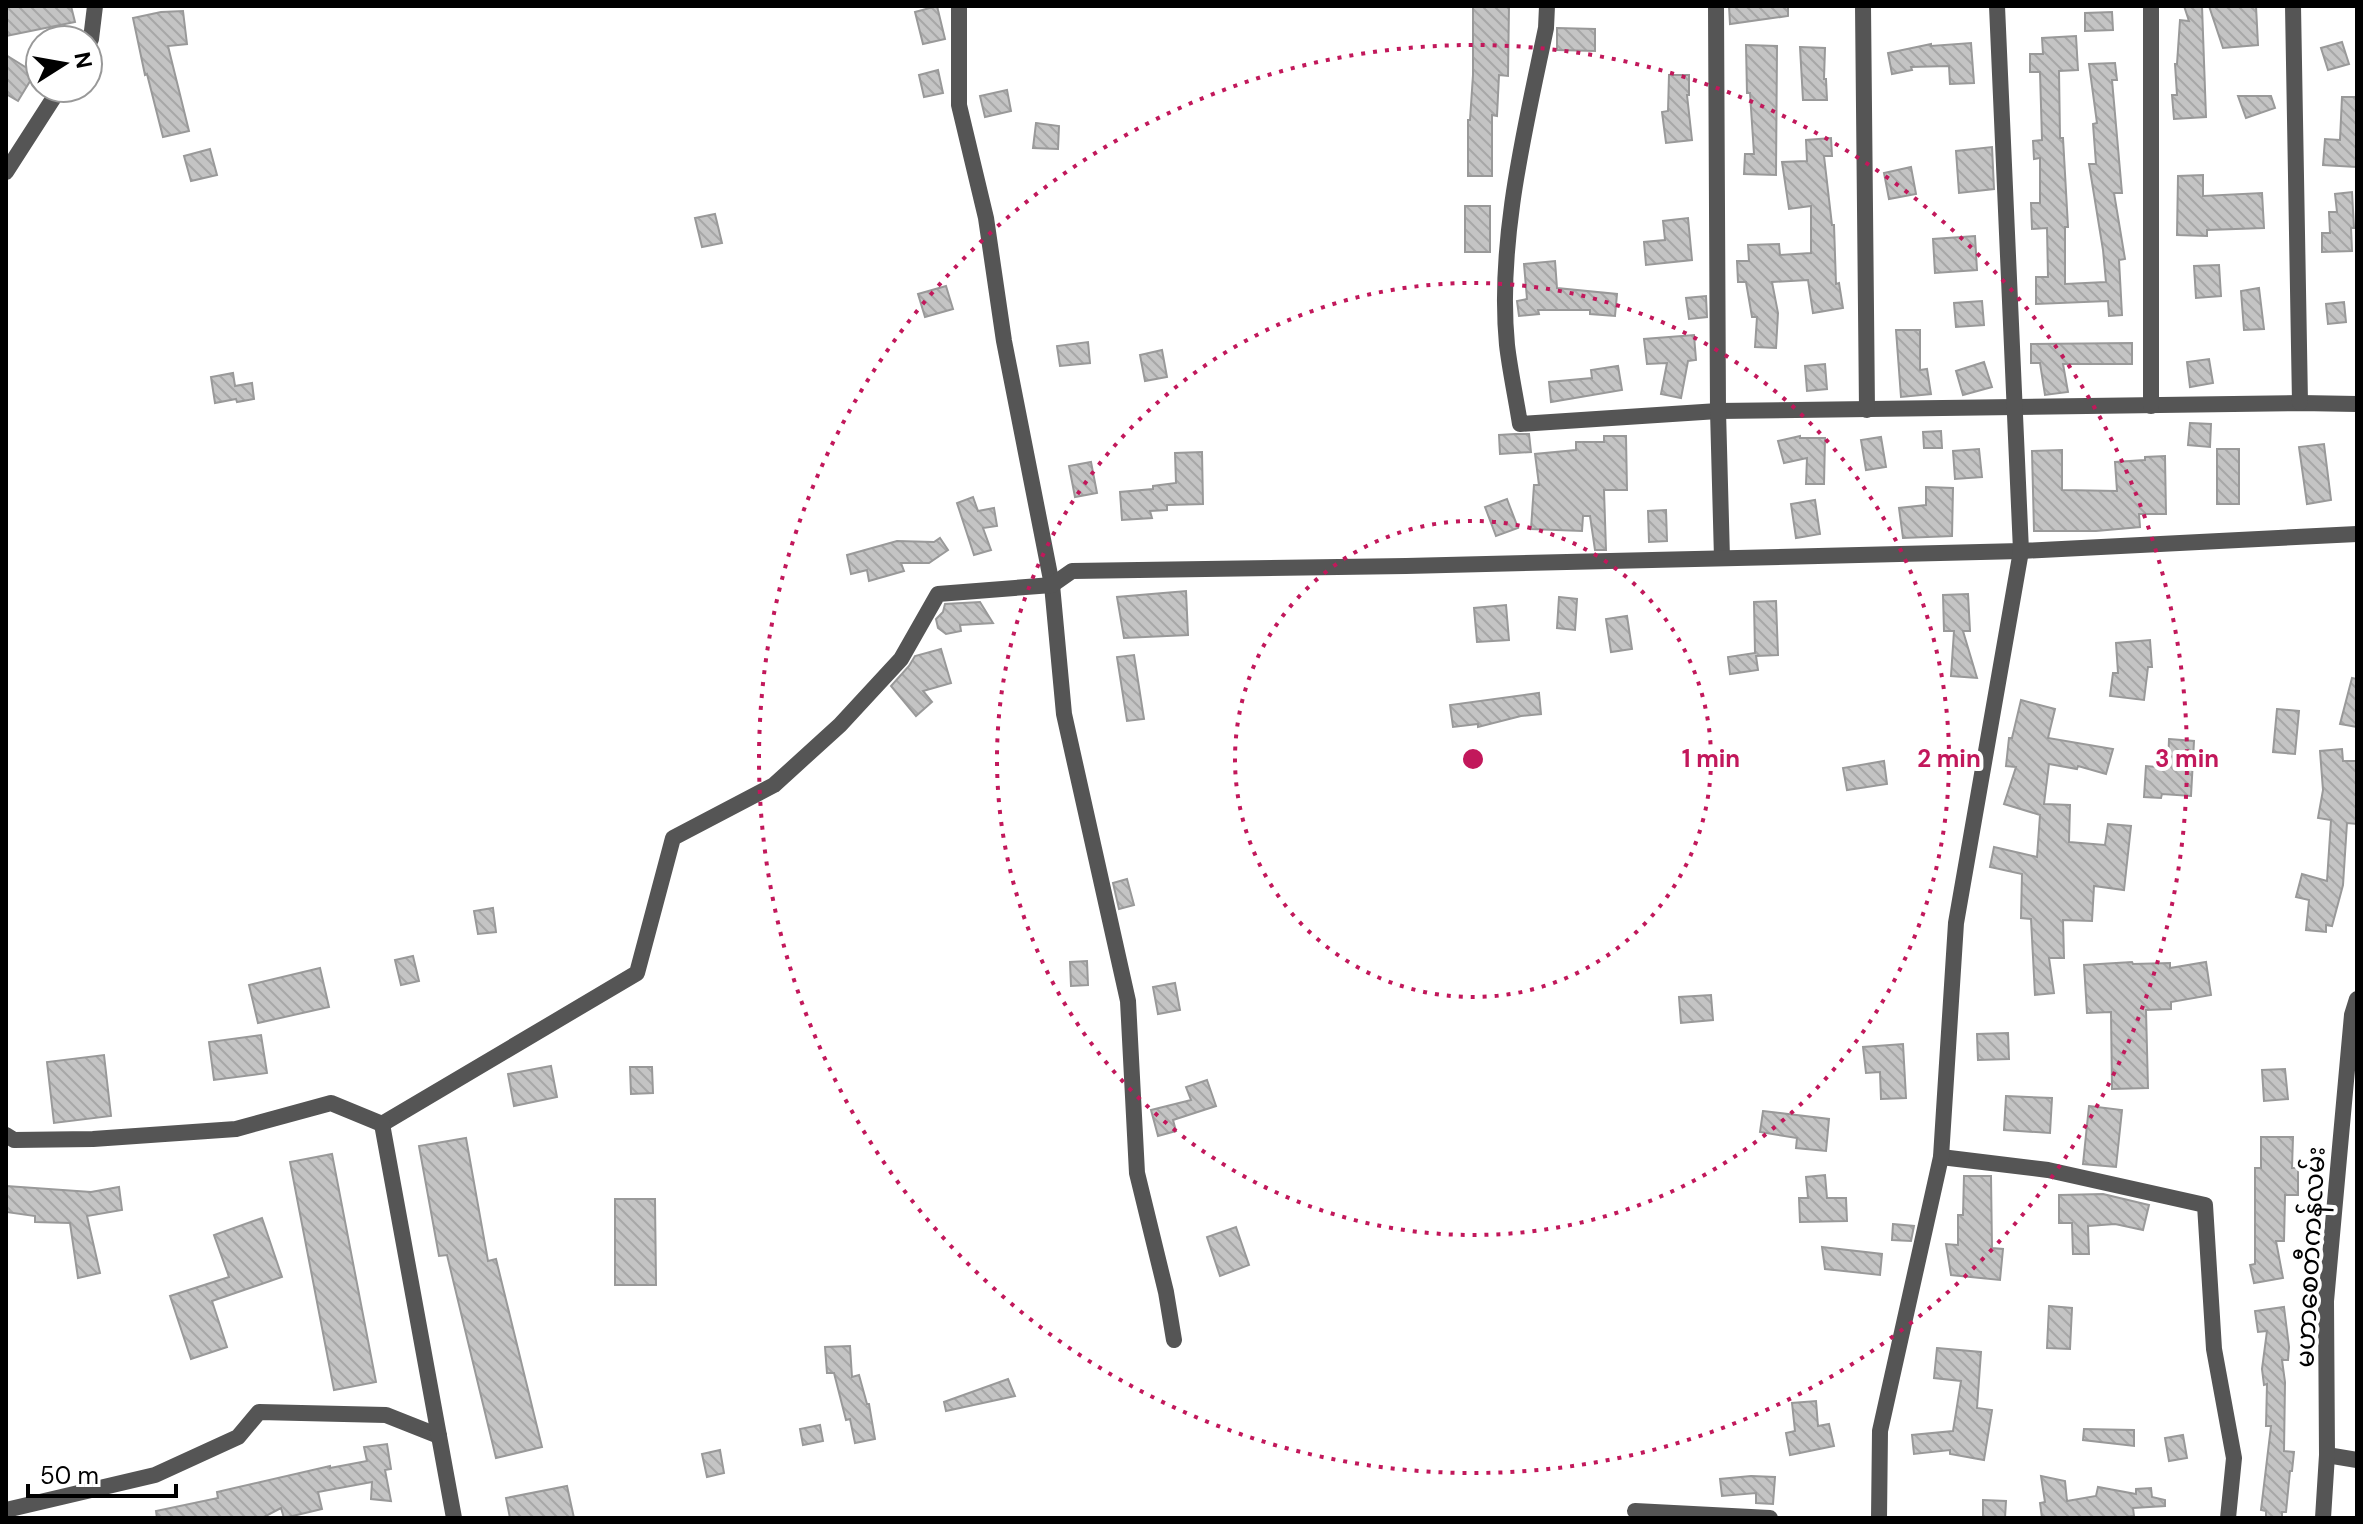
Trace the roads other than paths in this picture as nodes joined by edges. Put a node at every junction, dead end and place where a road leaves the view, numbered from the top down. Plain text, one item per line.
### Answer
1 (959, 6) edge
2 (1547, 6) edge
3 (1716, 6) edge
4 (1863, 6) edge
5 (1997, 6) edge
6 (2151, 6) edge
7 (2293, 6) edge
8 (50, 104) edge
9 (6, 172) edge
10 (2300, 403) junction
11 (2357, 404) edge
12 (2151, 406) junction
13 (2014, 408) junction
14 (1867, 410) junction
15 (1718, 411) junction
16 (2357, 534) edge
17 (2021, 551) junction
18 (1722, 558) junction
19 (1052, 585) junction
20 (2357, 999) edge
21 (382, 1124) junction
22 (6, 1135) edge
23 (1941, 1157) junction
24 (1174, 1340) dead end
25 (439, 1436) junction
26 (2327, 1455) junction
27 (2357, 1460) edge
28 (6, 1510) edge
29 (1635, 1511) dead end
30 (454, 1518) edge
31 (1770, 1518) edge
32 (1879, 1518) edge
33 (2228, 1518) edge
34 (2323, 1518) edge

1 - 19 street
2 - 15 street
3 - 15 street
4 - 14 street
5 - 13 street
6 - 12 street
7 - 10 street
8 - 9 street
10 - 11 street
10 - 12 street
12 - 13 street
13 - 14 street
13 - 17 street
14 - 15 street
15 - 18 street
16 - 17 street
17 - 18 street
17 - 23 street
18 - 19 street
19 - 21 street
19 - 24 street
20 - 26 street, မဟာစေတီကန်လမ်း
21 - 22 street
21 - 25 street
23 - 32 street
23 - 33 street
25 - 28 street
25 - 30 street
26 - 27 street
26 - 34 street, မဟာစေတီကန်လမ်း
29 - 31 street

